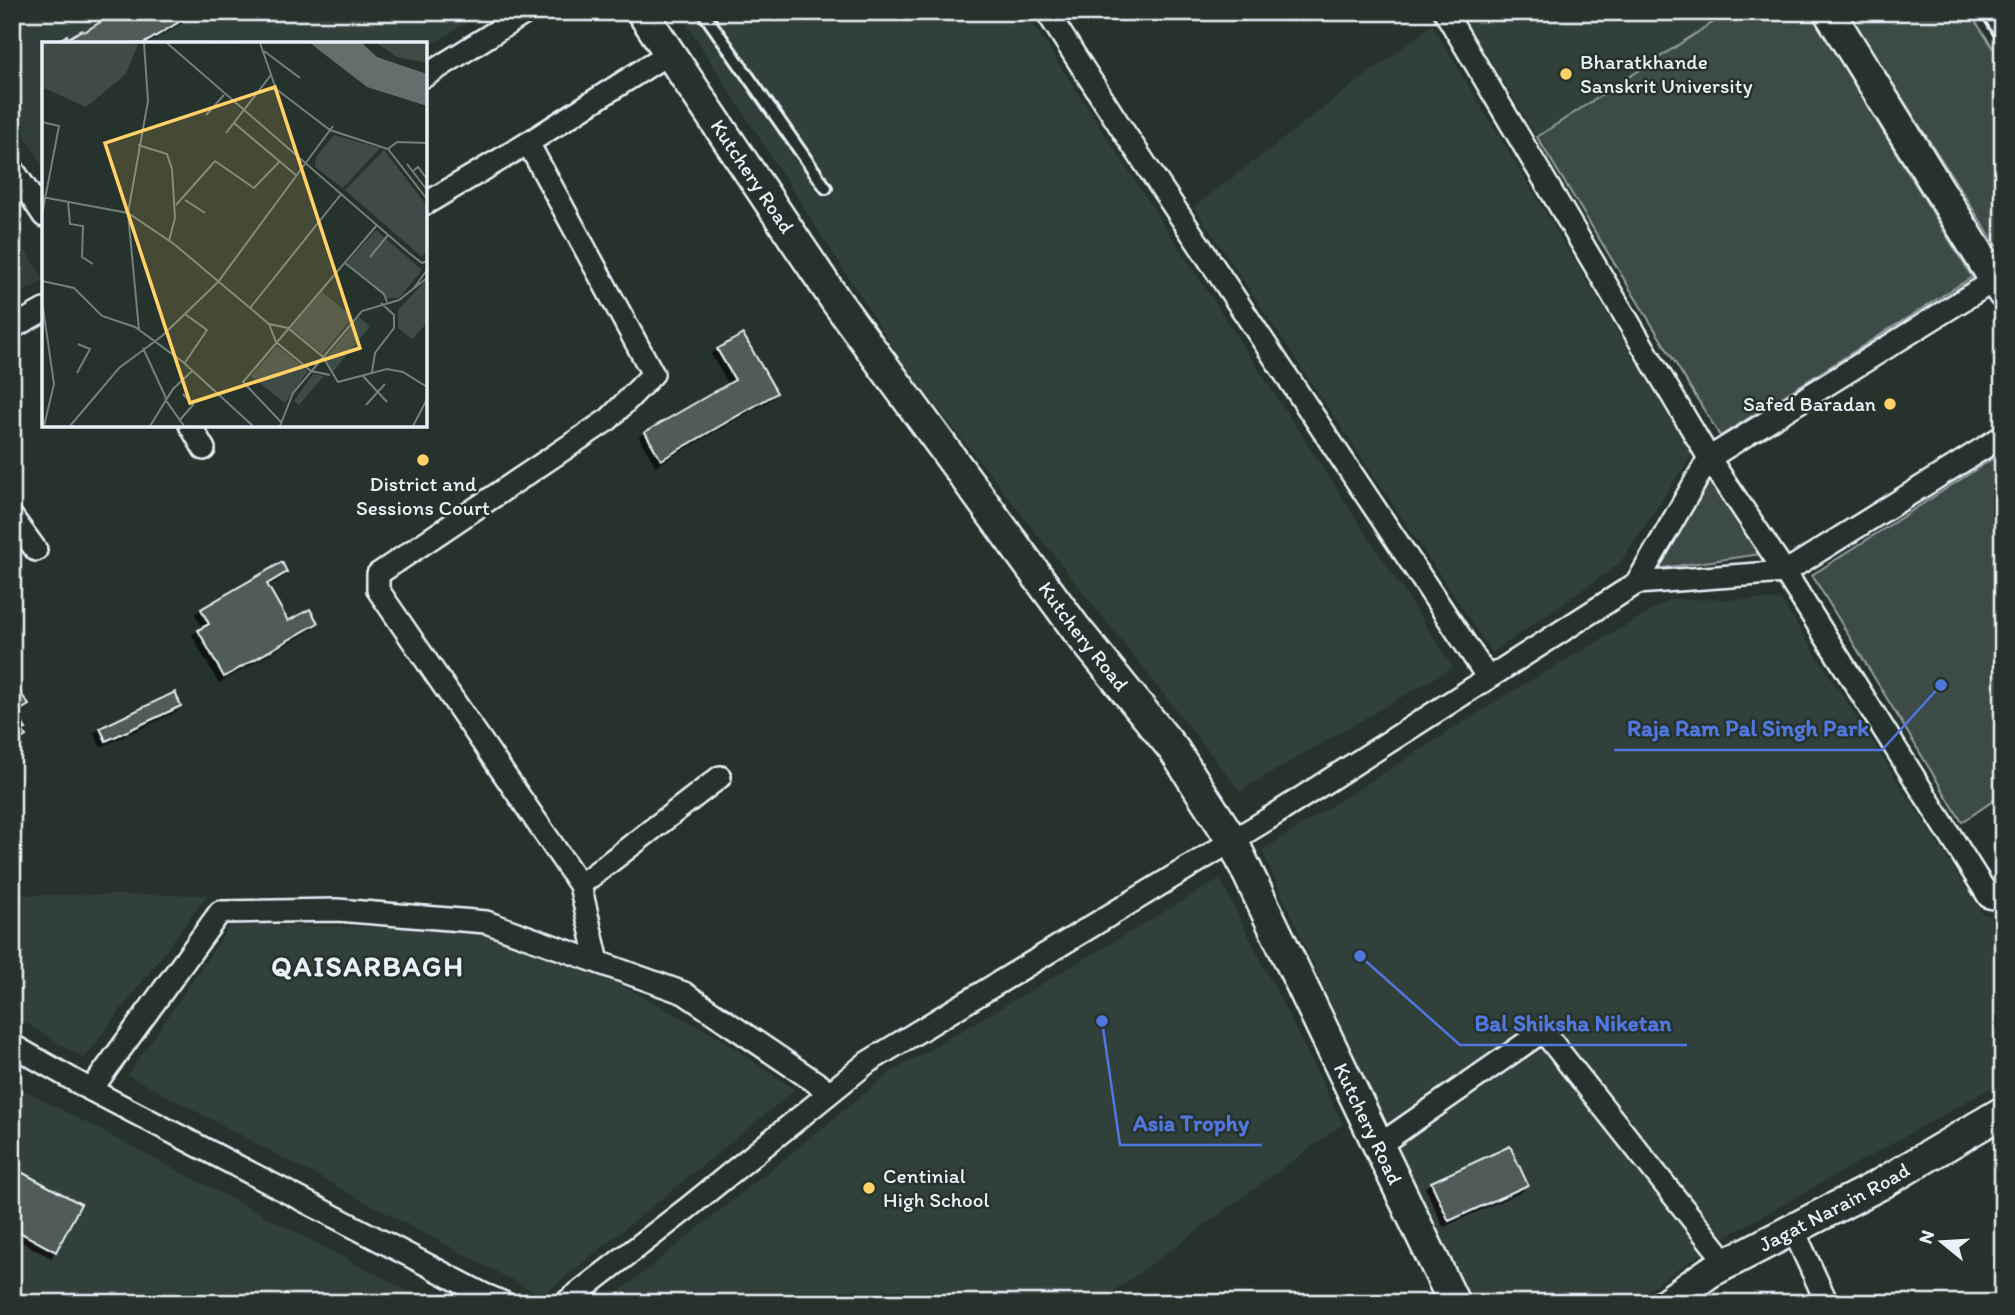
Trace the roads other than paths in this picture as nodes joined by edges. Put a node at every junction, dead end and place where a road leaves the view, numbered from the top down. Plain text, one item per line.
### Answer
1 (527, 12) edge
2 (642, 12) edge
3 (703, 12) edge
4 (1047, 12) edge
5 (1445, 12) edge
6 (1829, 12) edge
7 (1987, 12) edge
8 (2003, 38) edge
9 (669, 52) junction
10 (427, 75) edge
11 (528, 143) junction
12 (12, 168) edge
13 (826, 188) dead end
14 (427, 203) edge
15 (42, 213) edge
16 (2000, 284) edge
17 (42, 311) edge
18 (12, 328) edge
19 (191, 427) edge
20 (2003, 436) edge
21 (204, 449) dead end
22 (1709, 458) junction
23 (12, 517) edge
24 (36, 550) dead end
25 (1785, 572) junction
26 (1637, 583) junction
27 (1488, 678) junction
28 (720, 777) dead end
29 (1232, 840) junction
30 (580, 885) junction
31 (2003, 900) edge
32 (598, 962) junction
33 (12, 1045) edge
34 (90, 1090) junction
35 (830, 1092) junction
36 (2003, 1112) edge
37 (1378, 1146) junction
38 (1793, 1229) junction
39 (1727, 1263) junction
40 (504, 1303) edge
41 (565, 1303) edge
42 (1454, 1303) edge
43 (1666, 1303) edge
44 (1827, 1303) edge

1 - 10 street
2 - 9 street, Kutchery Road
3 - 13 lane
4 - 27 street
5 - 22 street
6 - 16 street
7 - 8 lane
9 - 11 street
9 - 29 street, Kutchery Road
11 - 14 street
11 - 30 street
12 - 15 street
16 - 22 street
17 - 18 street
19 - 21 street
20 - 25 street
22 - 25 street
22 - 26 street
23 - 24 street
25 - 26 street
25 - 31 street
26 - 27 street
27 - 29 street
28 - 30 street
29 - 35 street
29 - 37 street, Kutchery Road
30 - 32 street
32 - 34 street
32 - 35 street
33 - 34 street
34 - 40 street
35 - 41 street
36 - 38 street, Jagat Narain Road
37 - 39 street
37 - 42 street, Kutchery Road
38 - 39 street, Jagat Narain Road
38 - 44 street
39 - 43 street, Jagat Narain Road

